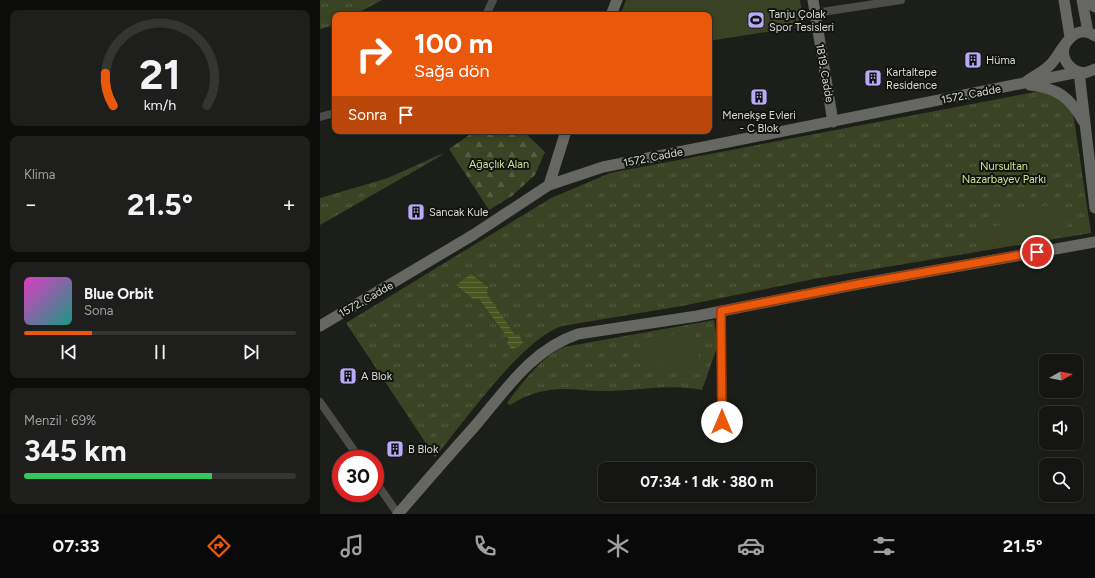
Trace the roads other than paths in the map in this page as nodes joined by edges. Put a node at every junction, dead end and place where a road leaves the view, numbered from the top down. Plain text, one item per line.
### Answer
1 (493, 0) edge
2 (617, 0) edge
3 (812, 0) edge
4 (901, 0) edge
5 (1064, 0) edge
6 (1082, 0) edge
7 (1087, 0) edge
8 (1095, 7) edge
9 (487, 12) edge
10 (612, 12) edge
11 (815, 13) junction
12 (1093, 33) edge
13 (1068, 39) junction
14 (1095, 69) edge
15 (1079, 72) junction
16 (1023, 84) junction
17 (332, 115) edge
18 (320, 117) edge
19 (833, 122) junction
20 (1085, 125) junction
21 (565, 134) edge
22 (549, 185) junction
23 (1095, 208) edge
24 (1095, 242) edge
25 (721, 311) junction
26 (320, 326) edge
27 (320, 402) edge
28 (722, 422) dead end
29 (354, 450) edge
30 (384, 494) edge
31 (398, 514) edge

1 - 9 street
2 - 10 main road
3 - 11 main road, 1819. Cadde
4 - 11 street
5 - 13 main road
6 - 12 main road
7 - 8 main road
11 - 19 main road, 1819. Cadde
12 - 13 main road
13 - 15 main road
13 - 16 main road
14 - 15 main road, 1572. Cadde
15 - 16 main road, 1572. Cadde
15 - 20 main road
16 - 19 main road, 1572. Cadde
16 - 20 main road
17 - 18 street
19 - 22 main road, 1572. Cadde
20 - 23 main road
21 - 22 main road
22 - 26 main road, 1572. Cadde
24 - 25 main road
25 - 28 street
25 - 31 main road
27 - 29 street
30 - 31 street

